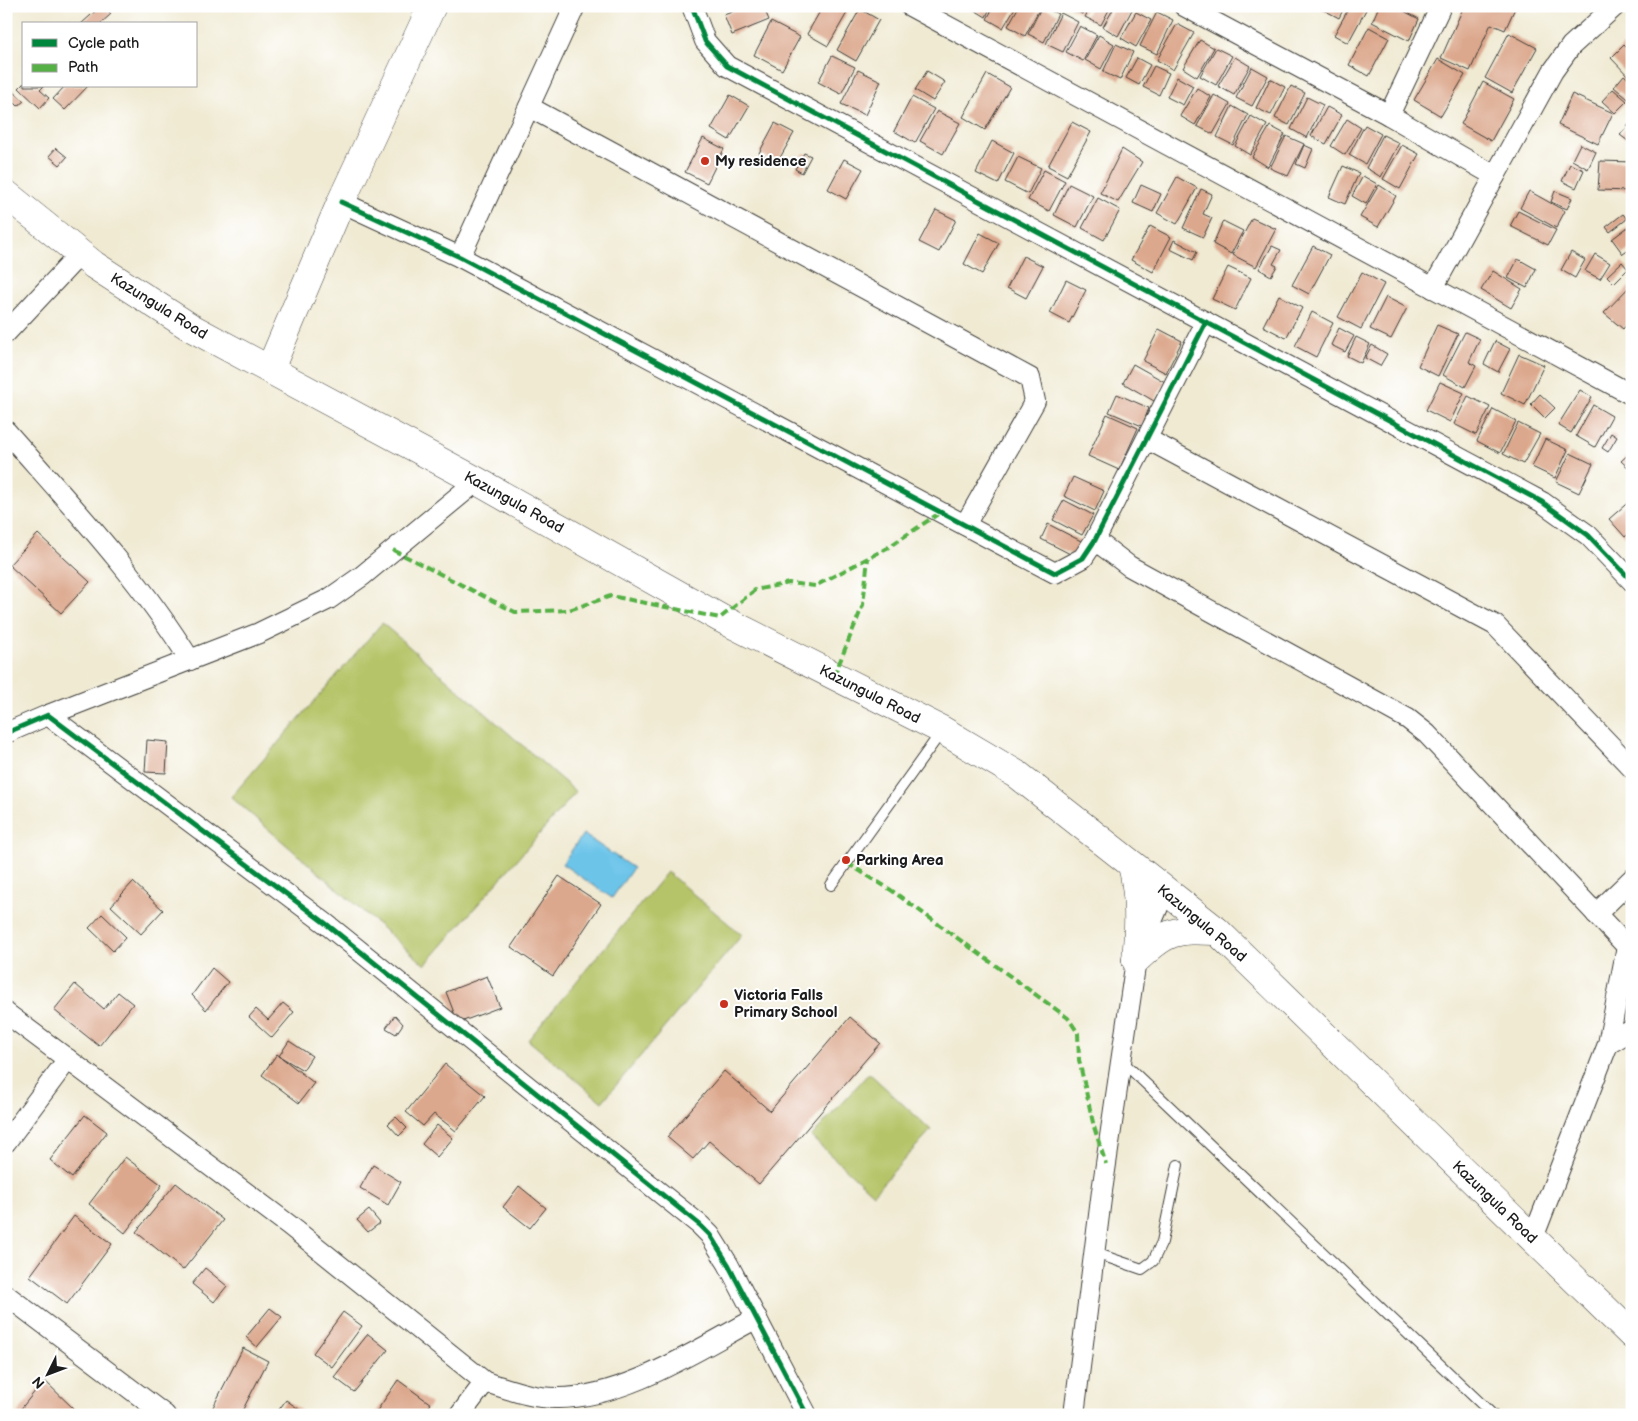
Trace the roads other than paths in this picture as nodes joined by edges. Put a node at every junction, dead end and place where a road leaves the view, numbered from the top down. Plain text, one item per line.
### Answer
1 (432, 6) edge
2 (575, 6) edge
3 (692, 6) edge
4 (910, 6) edge
5 (1184, 6) edge
6 (1441, 6) edge
7 (1615, 6) edge
8 (529, 107) junction
9 (1389, 115) junction
10 (1495, 176) junction
11 (6, 194) edge
12 (341, 202) junction
13 (80, 254) junction
14 (460, 257) junction
15 (1433, 288) junction
16 (1206, 322) junction
17 (6, 332) edge
18 (270, 369) junction
19 (1632, 395) edge
20 (6, 431) edge
21 (1147, 439) junction
22 (477, 481) junction
23 (965, 525) junction
24 (1095, 540) junction
25 (1632, 581) edge
26 (190, 660) junction
27 (48, 715) junction
28 (942, 730) junction
29 (6, 733) edge
30 (1632, 768) edge
31 (1132, 865) junction
32 (1632, 879) edge
33 (831, 885) dead end
34 (1165, 890) junction
35 (1596, 914) junction
36 (1217, 931) junction
37 (1629, 950) edge
38 (1136, 960) junction
39 (6, 1013) edge
40 (1632, 1030) edge
41 (1608, 1044) junction
42 (68, 1059) junction
43 (1123, 1062) junction
44 (6, 1142) edge
45 (1178, 1165) dead end
46 (1533, 1238) junction
47 (1095, 1253) junction
48 (6, 1295) edge
49 (757, 1318) junction
50 (1632, 1335) edge
51 (486, 1382) junction
52 (165, 1415) edge
53 (460, 1415) edge
54 (807, 1415) edge
55 (1074, 1415) edge
56 (1493, 1415) edge

1 - 12 main road
2 - 8 street
3 - 16 street
4 - 15 street
5 - 9 street
6 - 9 street
7 - 10 street
8 - 14 street
8 - 23 street
9 - 10 street
10 - 15 street
11 - 13 main road, Kazungula Road
12 - 14 street
12 - 18 main road
13 - 17 street
13 - 18 main road, Kazungula Road
14 - 23 street
15 - 19 street
16 - 21 street
16 - 25 street
18 - 22 main road, Kazungula Road
20 - 26 street
21 - 24 street
21 - 30 street
22 - 26 street
22 - 28 main road, Kazungula Road
23 - 24 street
24 - 35 street
26 - 27 street
27 - 29 street
27 - 49 street
28 - 31 main road, Kazungula Road
28 - 33 lane
31 - 34 main road, Kazungula Road
31 - 38 main road
32 - 35 street
34 - 36 main road, Kazungula Road
34 - 38 street
35 - 37 street
36 - 38 main road
36 - 46 main road, Kazungula Road
37 - 41 street
38 - 43 street
39 - 42 street
40 - 41 street
41 - 46 street
42 - 44 street
42 - 51 street
43 - 47 street
43 - 56 lane
45 - 47 lane
46 - 50 main road, Kazungula Road
47 - 55 street
48 - 52 street
49 - 51 street
49 - 54 street
51 - 53 street

